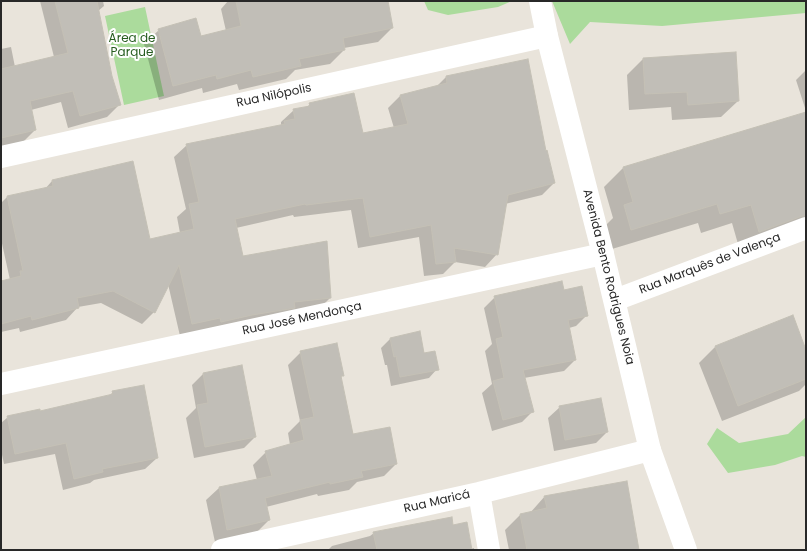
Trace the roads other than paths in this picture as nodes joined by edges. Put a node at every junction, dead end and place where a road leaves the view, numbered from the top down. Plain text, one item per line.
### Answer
1 (540, 1) edge
2 (547, 36) junction
3 (1, 157) edge
4 (806, 228) edge
5 (603, 254) junction
6 (614, 300) junction
7 (1, 384) edge
8 (650, 450) junction
9 (479, 493) junction
10 (222, 550) edge
11 (489, 550) edge
12 (686, 550) edge

1 - 2 street, Avenida Bento Rodrigues Noia
2 - 3 street, Rua Nilópolis
2 - 5 street, Avenida Bento Rodrigues Noia
4 - 6 street, Rua Marquês de Valença
5 - 6 street, Avenida Bento Rodrigues Noia
5 - 7 street, Rua José Mendonça
6 - 8 street, Avenida Bento Rodrigues Noia
8 - 9 street, Rua Maricá
8 - 12 street, Avenida Bento Rodrigues Noia
9 - 10 street, Rua Maricá
9 - 11 street

